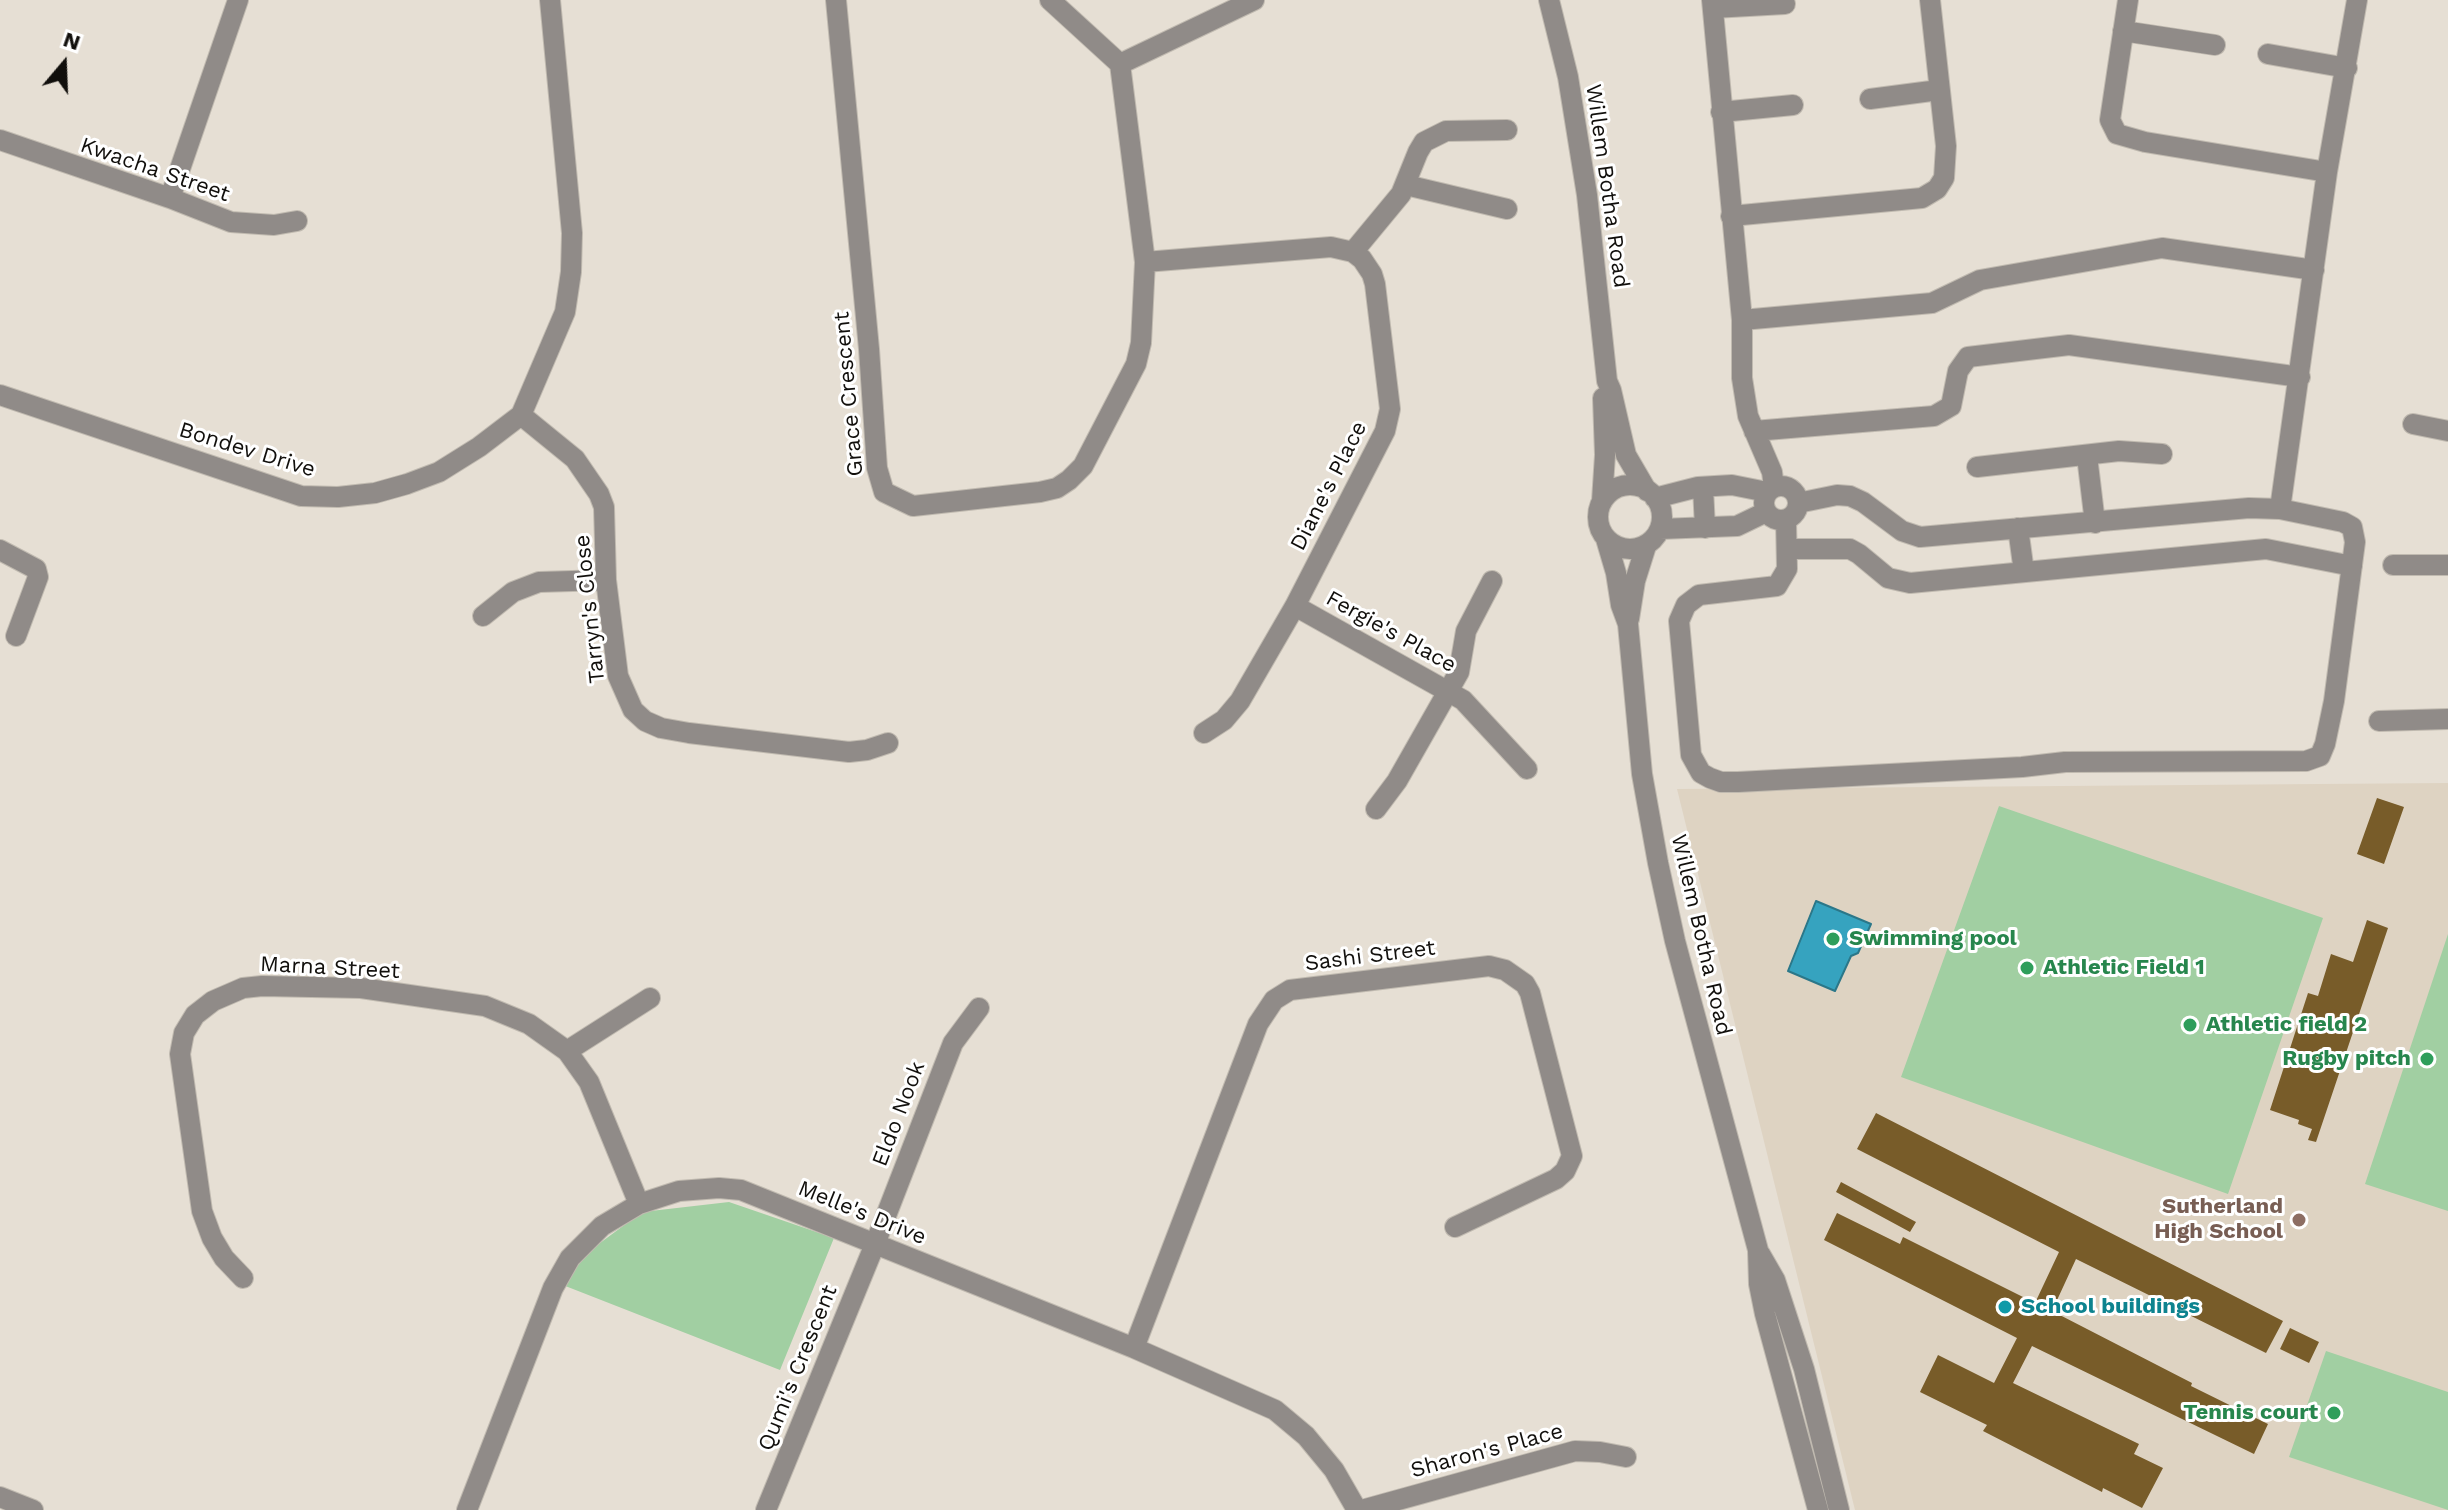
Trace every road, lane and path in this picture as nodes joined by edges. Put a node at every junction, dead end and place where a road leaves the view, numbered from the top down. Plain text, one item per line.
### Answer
1 (238, 0) edge
2 (550, 0) edge
3 (836, 0) edge
4 (1050, 0) edge
5 (1254, 0) edge
6 (1549, 0) edge
7 (1930, 0) edge
8 (2128, 0) edge
9 (2357, 0) edge
10 (1712, 4) edge
11 (1785, 4) dead end
12 (2123, 31) junction
13 (2215, 45) dead end
14 (2268, 54) dead end
15 (1120, 64) junction
16 (2347, 68) junction
17 (1939, 90) junction
18 (1870, 99) dead end
19 (1793, 105) dead end
20 (1721, 112) junction
21 (1507, 130) dead end
22 (0, 140) edge
23 (2327, 172) junction
24 (1406, 185) junction
25 (170, 198) junction
26 (1507, 209) dead end
27 (1731, 216) junction
28 (297, 221) dead end
29 (1353, 252) junction
30 (1145, 262) junction
31 (2314, 270) junction
32 (1742, 320) junction
33 (2300, 377) junction
34 (1607, 381) junction
35 (0, 395) edge
36 (521, 415) junction
37 (2413, 424) dead end
38 (1754, 431) junction
39 (2448, 431) edge
40 (2162, 454) dead end
41 (2087, 456) junction
42 (1977, 467) dead end
43 (1703, 487) junction
44 (1651, 494) junction
45 (1769, 497) junction
46 (1602, 501) junction
47 (1798, 503) junction
48 (2280, 509) junction
49 (1786, 520) junction
50 (2095, 523) junction
51 (1705, 528) junction
52 (2018, 528) junction
53 (1660, 529) junction
54 (1606, 539) junction
55 (1646, 546) junction
56 (1787, 549) junction
57 (0, 550) edge
58 (2393, 565) dead end
59 (2448, 565) edge
60 (2352, 566) junction
61 (2024, 572) junction
62 (606, 580) junction
63 (1492, 581) dead end
64 (1295, 606) junction
65 (483, 616) dead end
66 (1628, 624) junction
67 (16, 636) dead end
68 (1456, 696) junction
69 (2448, 719) edge
70 (2379, 721) dead end
71 (1204, 733) dead end
72 (888, 743) dead end
73 (1527, 769) dead end
74 (1376, 809) dead end
75 (650, 998) dead end
76 (979, 1008) dead end
77 (567, 1051) junction
78 (639, 1204) junction
79 (1455, 1227) dead end
80 (875, 1244) junction
81 (1758, 1250) junction
82 (243, 1278) dead end
83 (1134, 1348) junction
84 (1626, 1457) dead end
85 (0, 1497) edge
86 (33, 1510) edge
87 (467, 1510) edge
88 (766, 1510) edge
89 (1359, 1510) edge
90 (1818, 1510) edge
91 (1839, 1510) edge

1 - 25 street
2 - 36 street
3 - 30 street, Grace Crescent
4 - 15 street
5 - 15 street
6 - 34 street, Willem Botha Road
7 - 17 street
8 - 12 street
9 - 16 street
10 - 11 street
10 - 20 street
12 - 13 street
12 - 23 street
14 - 16 street
15 - 30 street, Grace Crescent
16 - 23 street
17 - 18 street
17 - 27 street
19 - 20 street
20 - 27 street
21 - 24 street
22 - 25 street, Kwacha Street
23 - 31 street
24 - 26 street
24 - 29 street
25 - 28 street, Kwacha Street
27 - 32 street
29 - 30 street
29 - 64 street, Diane's Place
31 - 32 street
31 - 33 street
32 - 38 street
33 - 38 street
33 - 48 street
34 - 44 street, Willem Botha Road
34 - 46 street, Willem Botha Road
35 - 36 street, Bondev Drive
36 - 62 street, Tarryn's Close
37 - 39 street
38 - 45 street
40 - 41 street
41 - 42 street
41 - 50 street
43 - 44 street
43 - 45 street
43 - 51 street
44 - 46 street
44 - 53 street
45 - 47 street
45 - 49 street
45 - 51 street
46 - 54 street
47 - 49 street
47 - 52 street
48 - 50 street
48 - 60 street
49 - 56 street
50 - 52 street
51 - 53 street
52 - 61 street
53 - 55 street
54 - 55 street
54 - 66 street, Willem Botha Road
55 - 66 street, Willem Botha Road
56 - 60 street
56 - 61 street
57 - 67 street
58 - 59 street
60 - 61 street
62 - 65 street
62 - 72 street, Tarryn's Close
63 - 68 street
64 - 68 street, Fergie's Place
64 - 71 street, Diane's Place
66 - 81 street, Willem Botha Road
68 - 73 street, Fergie's Place
68 - 74 street
69 - 70 street
75 - 77 street
76 - 80 street, Eldo Nook
77 - 78 street, Marna Street
77 - 82 street, Marna Street
78 - 80 street, Melle's Drive
78 - 87 street, Melle's Drive
79 - 83 street, Sashi Street
80 - 83 street, Melle's Drive
80 - 88 street, Qumi's Crescent
81 - 90 street, Willem Botha Road
81 - 91 street, Willem Botha Road
83 - 89 street, Melle's Drive
84 - 89 street, Sharon's Place
85 - 86 street

